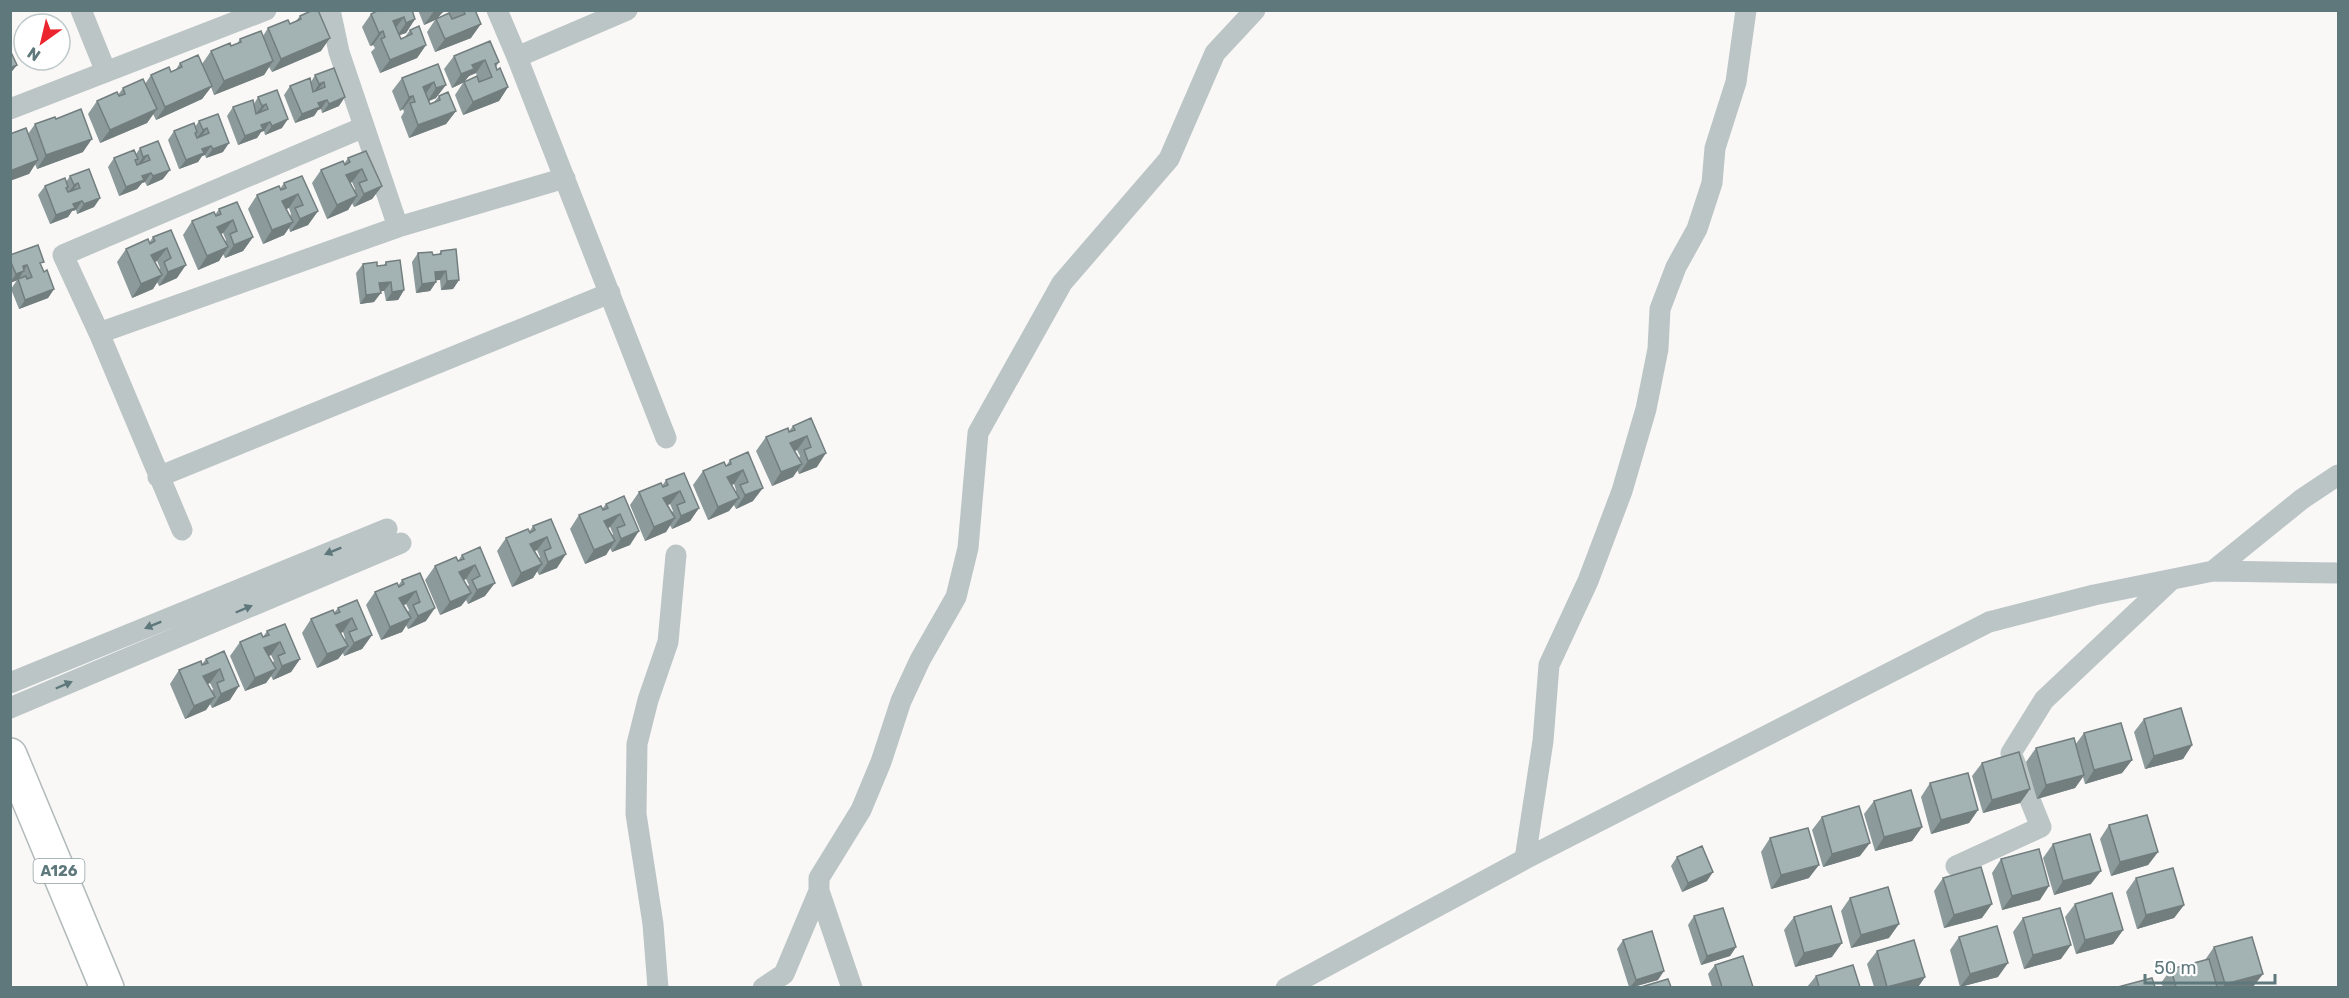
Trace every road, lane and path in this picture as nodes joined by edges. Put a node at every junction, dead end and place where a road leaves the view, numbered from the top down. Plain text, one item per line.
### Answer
1 (81, 10) edge
2 (266, 10) edge
3 (330, 10) edge
4 (497, 10) edge
5 (627, 10) edge
6 (1255, 10) edge
7 (1746, 10) edge
8 (517, 57) junction
9 (106, 72) junction
10 (10, 109) edge
11 (364, 127) junction
12 (565, 178) junction
13 (398, 227) junction
14 (610, 294) junction
15 (99, 333) junction
16 (666, 438) dead end
17 (2338, 475) edge
18 (158, 477) junction
19 (182, 530) dead end
20 (676, 555) dead end
21 (2213, 571) junction
22 (2338, 573) edge
23 (2172, 579) junction
24 (10, 683) edge
25 (10, 708) edge
26 (10, 755) edge
27 (1525, 859) junction
28 (1956, 866) dead end
29 (819, 891) junction
30 (107, 987) edge
31 (658, 987) edge
32 (763, 987) edge
33 (852, 987) edge
34 (1286, 987) edge

1 - 9 street
2 - 9 street
3 - 11 street
4 - 8 street
5 - 8 street
6 - 29 street
7 - 27 street
8 - 12 street
9 - 10 street
11 - 13 street
11 - 15 street
12 - 13 street
12 - 14 street
13 - 15 street
14 - 16 street
14 - 18 street
15 - 18 street
17 - 21 street
18 - 19 street
20 - 31 street
21 - 22 street
21 - 23 street
23 - 27 street
23 - 28 street
25 -> 24 street
26 - 30 highway, A126
27 - 34 street
29 - 32 street
29 - 33 street

